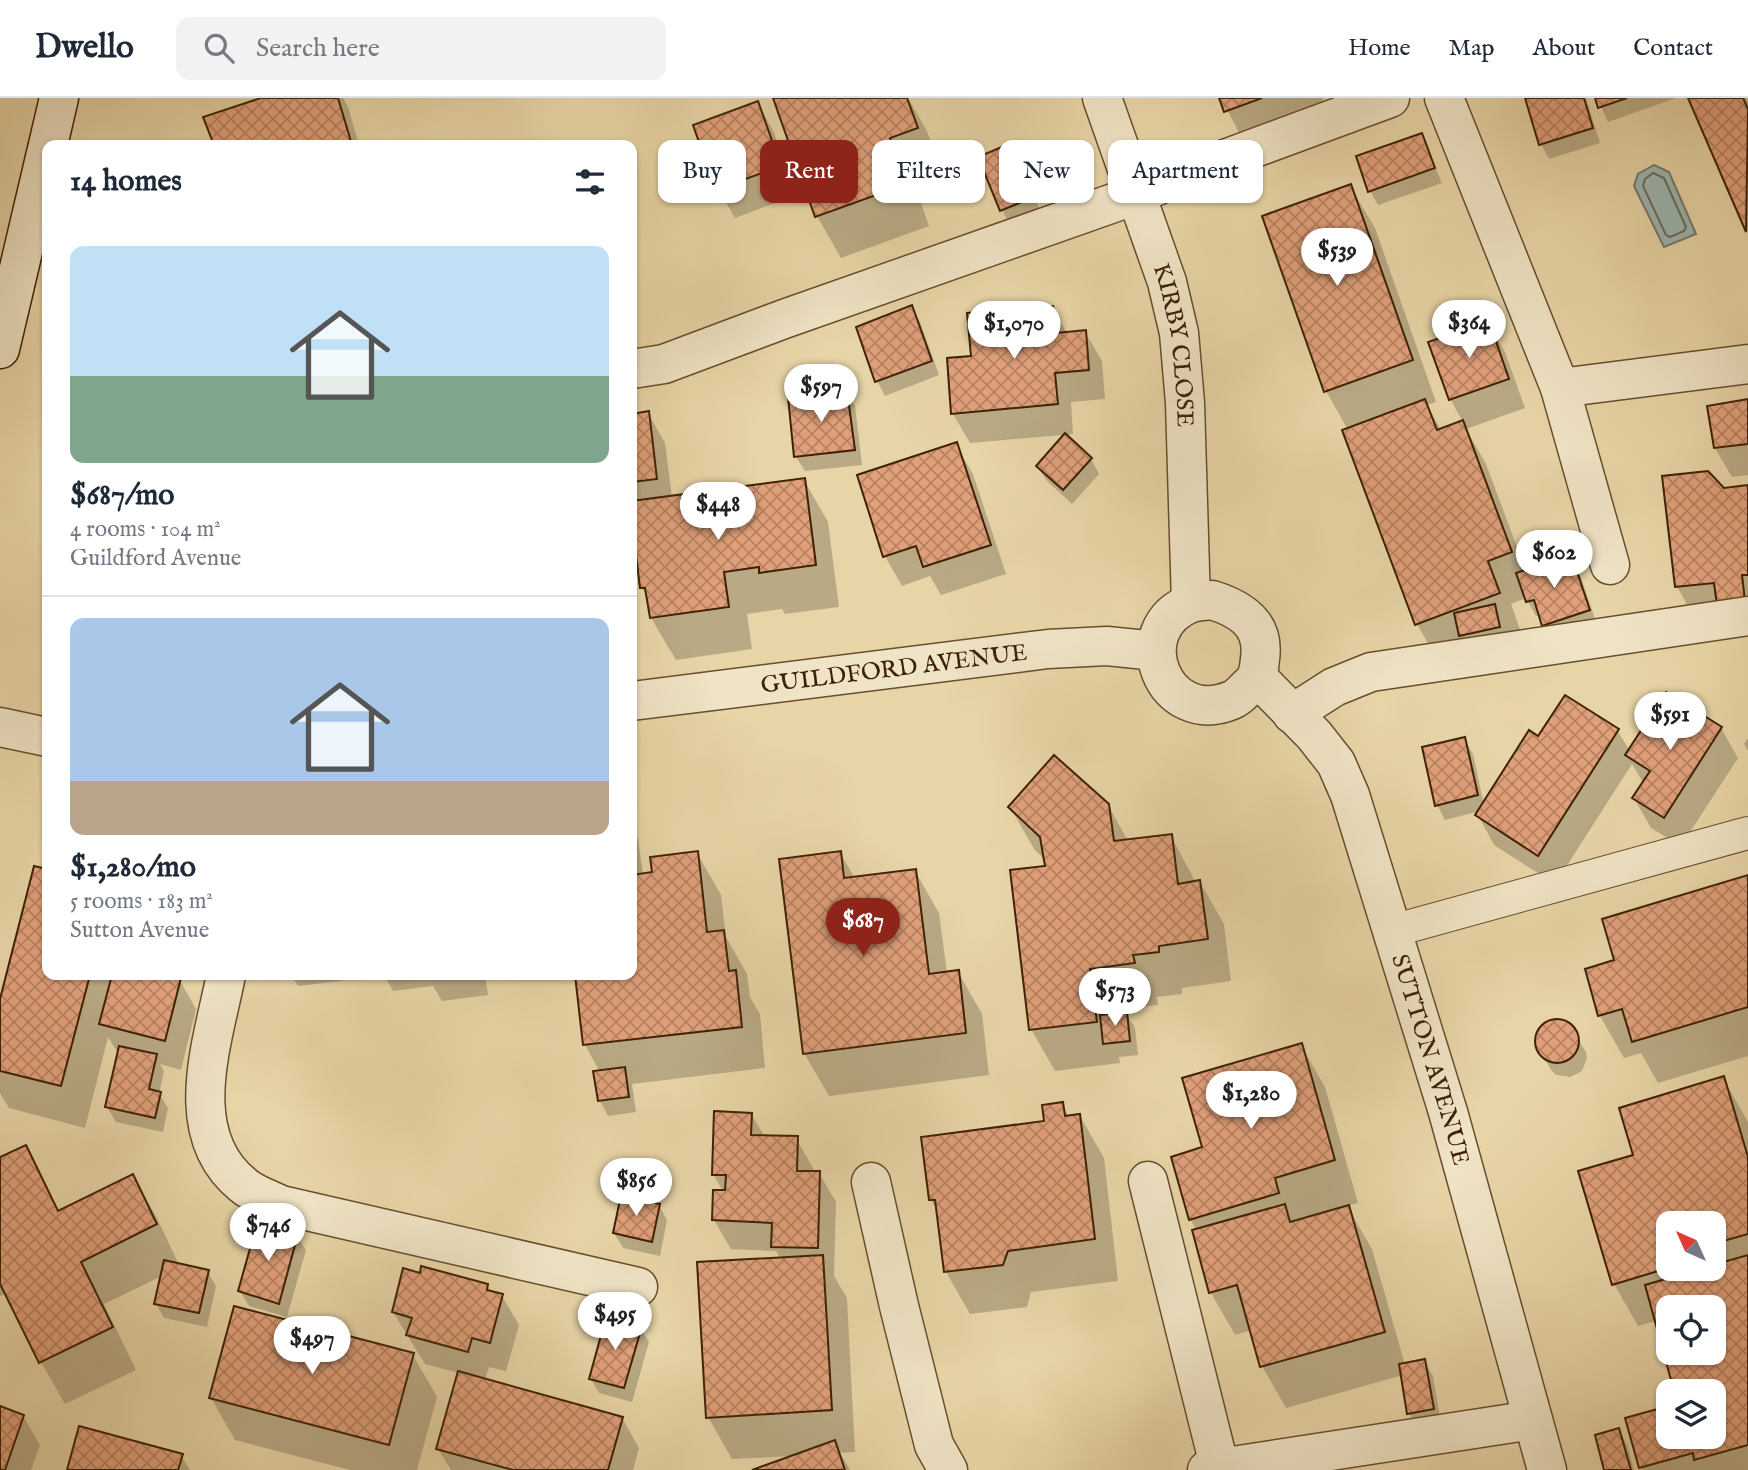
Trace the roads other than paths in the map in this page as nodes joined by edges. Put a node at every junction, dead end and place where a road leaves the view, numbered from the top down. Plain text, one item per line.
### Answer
1 (59, 98) edge
2 (1101, 98) edge
3 (1390, 98) edge
4 (1444, 98) edge
5 (50, 140) edge
6 (1116, 140) edge
7 (1263, 145) edge
8 (42, 172) edge
9 (1113, 203) edge
10 (1139, 203) edge
11 (0, 349) edge
12 (1748, 364) edge
13 (637, 368) edge
14 (1560, 388) junction
15 (1610, 565) dead end
16 (1191, 603) junction
17 (1748, 616) edge
18 (1156, 651) junction
19 (1258, 678) junction
20 (637, 700) edge
21 (1292, 714) junction
22 (0, 727) edge
23 (42, 736) edge
24 (1748, 833) edge
25 (1392, 931) junction
26 (225, 980) edge
27 (1148, 1181) dead end
28 (871, 1182) dead end
29 (638, 1287) dead end
30 (1532, 1420) junction
31 (1213, 1469) edge
32 (947, 1470) edge
33 (1547, 1470) edge

1 - 5 street
2 - 6 street, KIRBY CLOSE
3 - 7 street
4 - 14 street
8 - 11 street
9 - 13 street
10 - 16 street, KIRBY CLOSE
12 - 14 street
14 - 15 street
16 - 18 street
16 - 19 street
17 - 21 street
18 - 19 street
18 - 20 street, GUILDFORD AVENUE
19 - 21 street, SUTTON AVENUE
21 - 25 street, SUTTON AVENUE
22 - 23 street
24 - 25 lane
25 - 30 street, SUTTON AVENUE
26 - 29 street
27 - 31 street
28 - 32 street
30 - 31 street
30 - 33 street, SUTTON AVENUE

